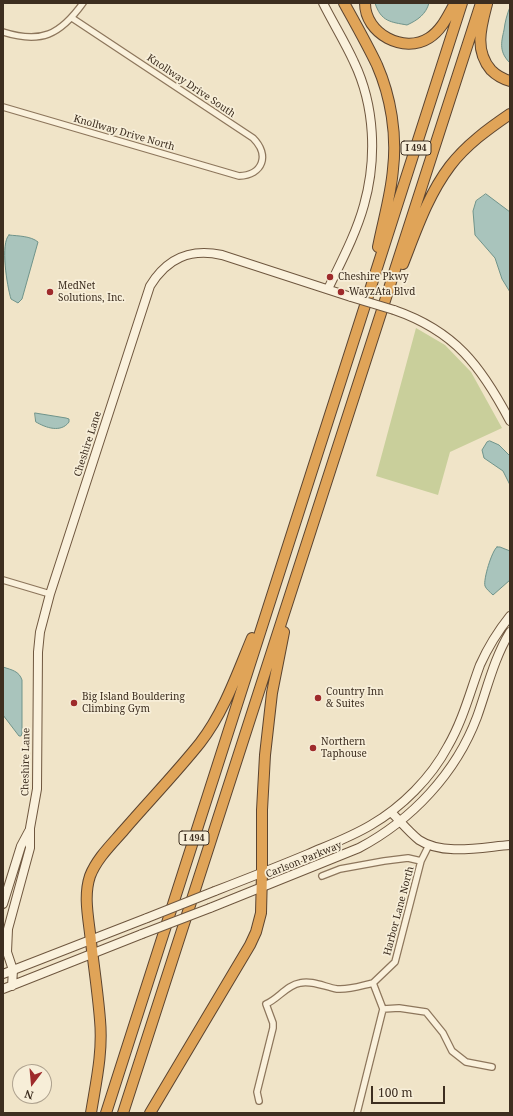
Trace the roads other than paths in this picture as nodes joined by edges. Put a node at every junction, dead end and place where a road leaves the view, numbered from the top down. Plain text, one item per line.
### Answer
1 (83, 3) edge
2 (323, 3) edge
3 (344, 3) edge
4 (365, 3) edge
5 (455, 3) edge
6 (462, 3) edge
7 (481, 3) edge
8 (487, 3) edge
9 (72, 18) junction
10 (3, 32) edge
11 (510, 81) edge
12 (3, 107) edge
13 (510, 114) edge
14 (239, 176) joint
15 (328, 289) junction
16 (388, 292) junction
17 (368, 293) junction
18 (510, 421) edge
19 (281, 564) junction
20 (300, 566) junction
21 (3, 580) edge
22 (50, 594) junction
23 (510, 616) edge
24 (510, 632) edge
25 (391, 812) junction
26 (400, 820) junction
27 (30, 828) junction
28 (510, 844) edge
29 (429, 845) junction
30 (421, 861) junction
31 (262, 873) junction
32 (322, 876) dead end
33 (262, 888) junction
34 (3, 904) edge
35 (91, 940) junction
36 (92, 953) junction
37 (13, 970) junction
38 (3, 975) edge
39 (373, 983) junction
40 (12, 986) junction
41 (3, 989) edge
42 (383, 1008) junction
43 (492, 1067) dead end
44 (259, 1101) dead end
45 (91, 1113) edge
46 (106, 1113) edge
47 (123, 1113) edge
48 (150, 1113) edge
49 (357, 1113) edge

1 - 9 street
2 - 15 street
3 - 17 highway
4 - 5 highway
6 - 17 highway, I 494
7 - 16 highway, I 494
8 - 11 highway
9 - 10 street
9 - 14 street, Knollway Drive South
12 - 14 street, Knollway Drive North
13 - 16 highway
15 - 18 street, Cheshire Lane, bridge
15 - 22 street, Cheshire Lane
16 - 20 highway, I 494
17 - 19 highway, I 494
19 - 35 highway
19 - 46 highway, I 494
20 - 31 highway
20 - 47 highway, I 494
21 - 22 street
22 - 27 street, Cheshire Lane
23 - 25 street, Carlson Parkway
24 - 26 street, Carlson Parkway
25 - 26 street
25 - 31 street, Carlson Parkway
26 - 29 street
26 - 33 street, Carlson Parkway
27 - 34 street, Cheshire Lane
27 - 37 street, Cheshire Lane
28 - 29 street
29 - 30 street, Harbor Lane North
30 - 32 street
30 - 39 street, Harbor Lane North
31 - 33 highway
31 - 35 street, Carlson Parkway, bridge
33 - 36 street, Carlson Parkway, bridge
33 - 48 highway
35 - 36 highway
35 - 37 street, Carlson Parkway
36 - 40 street, Carlson Parkway
36 - 45 highway
37 - 38 street, Carlson Parkway
37 - 40 street, Cheshire Lane
38 - 40 street
39 - 42 street
39 - 44 street
40 - 41 street, Carlson Parkway
42 - 43 street
42 - 49 street

